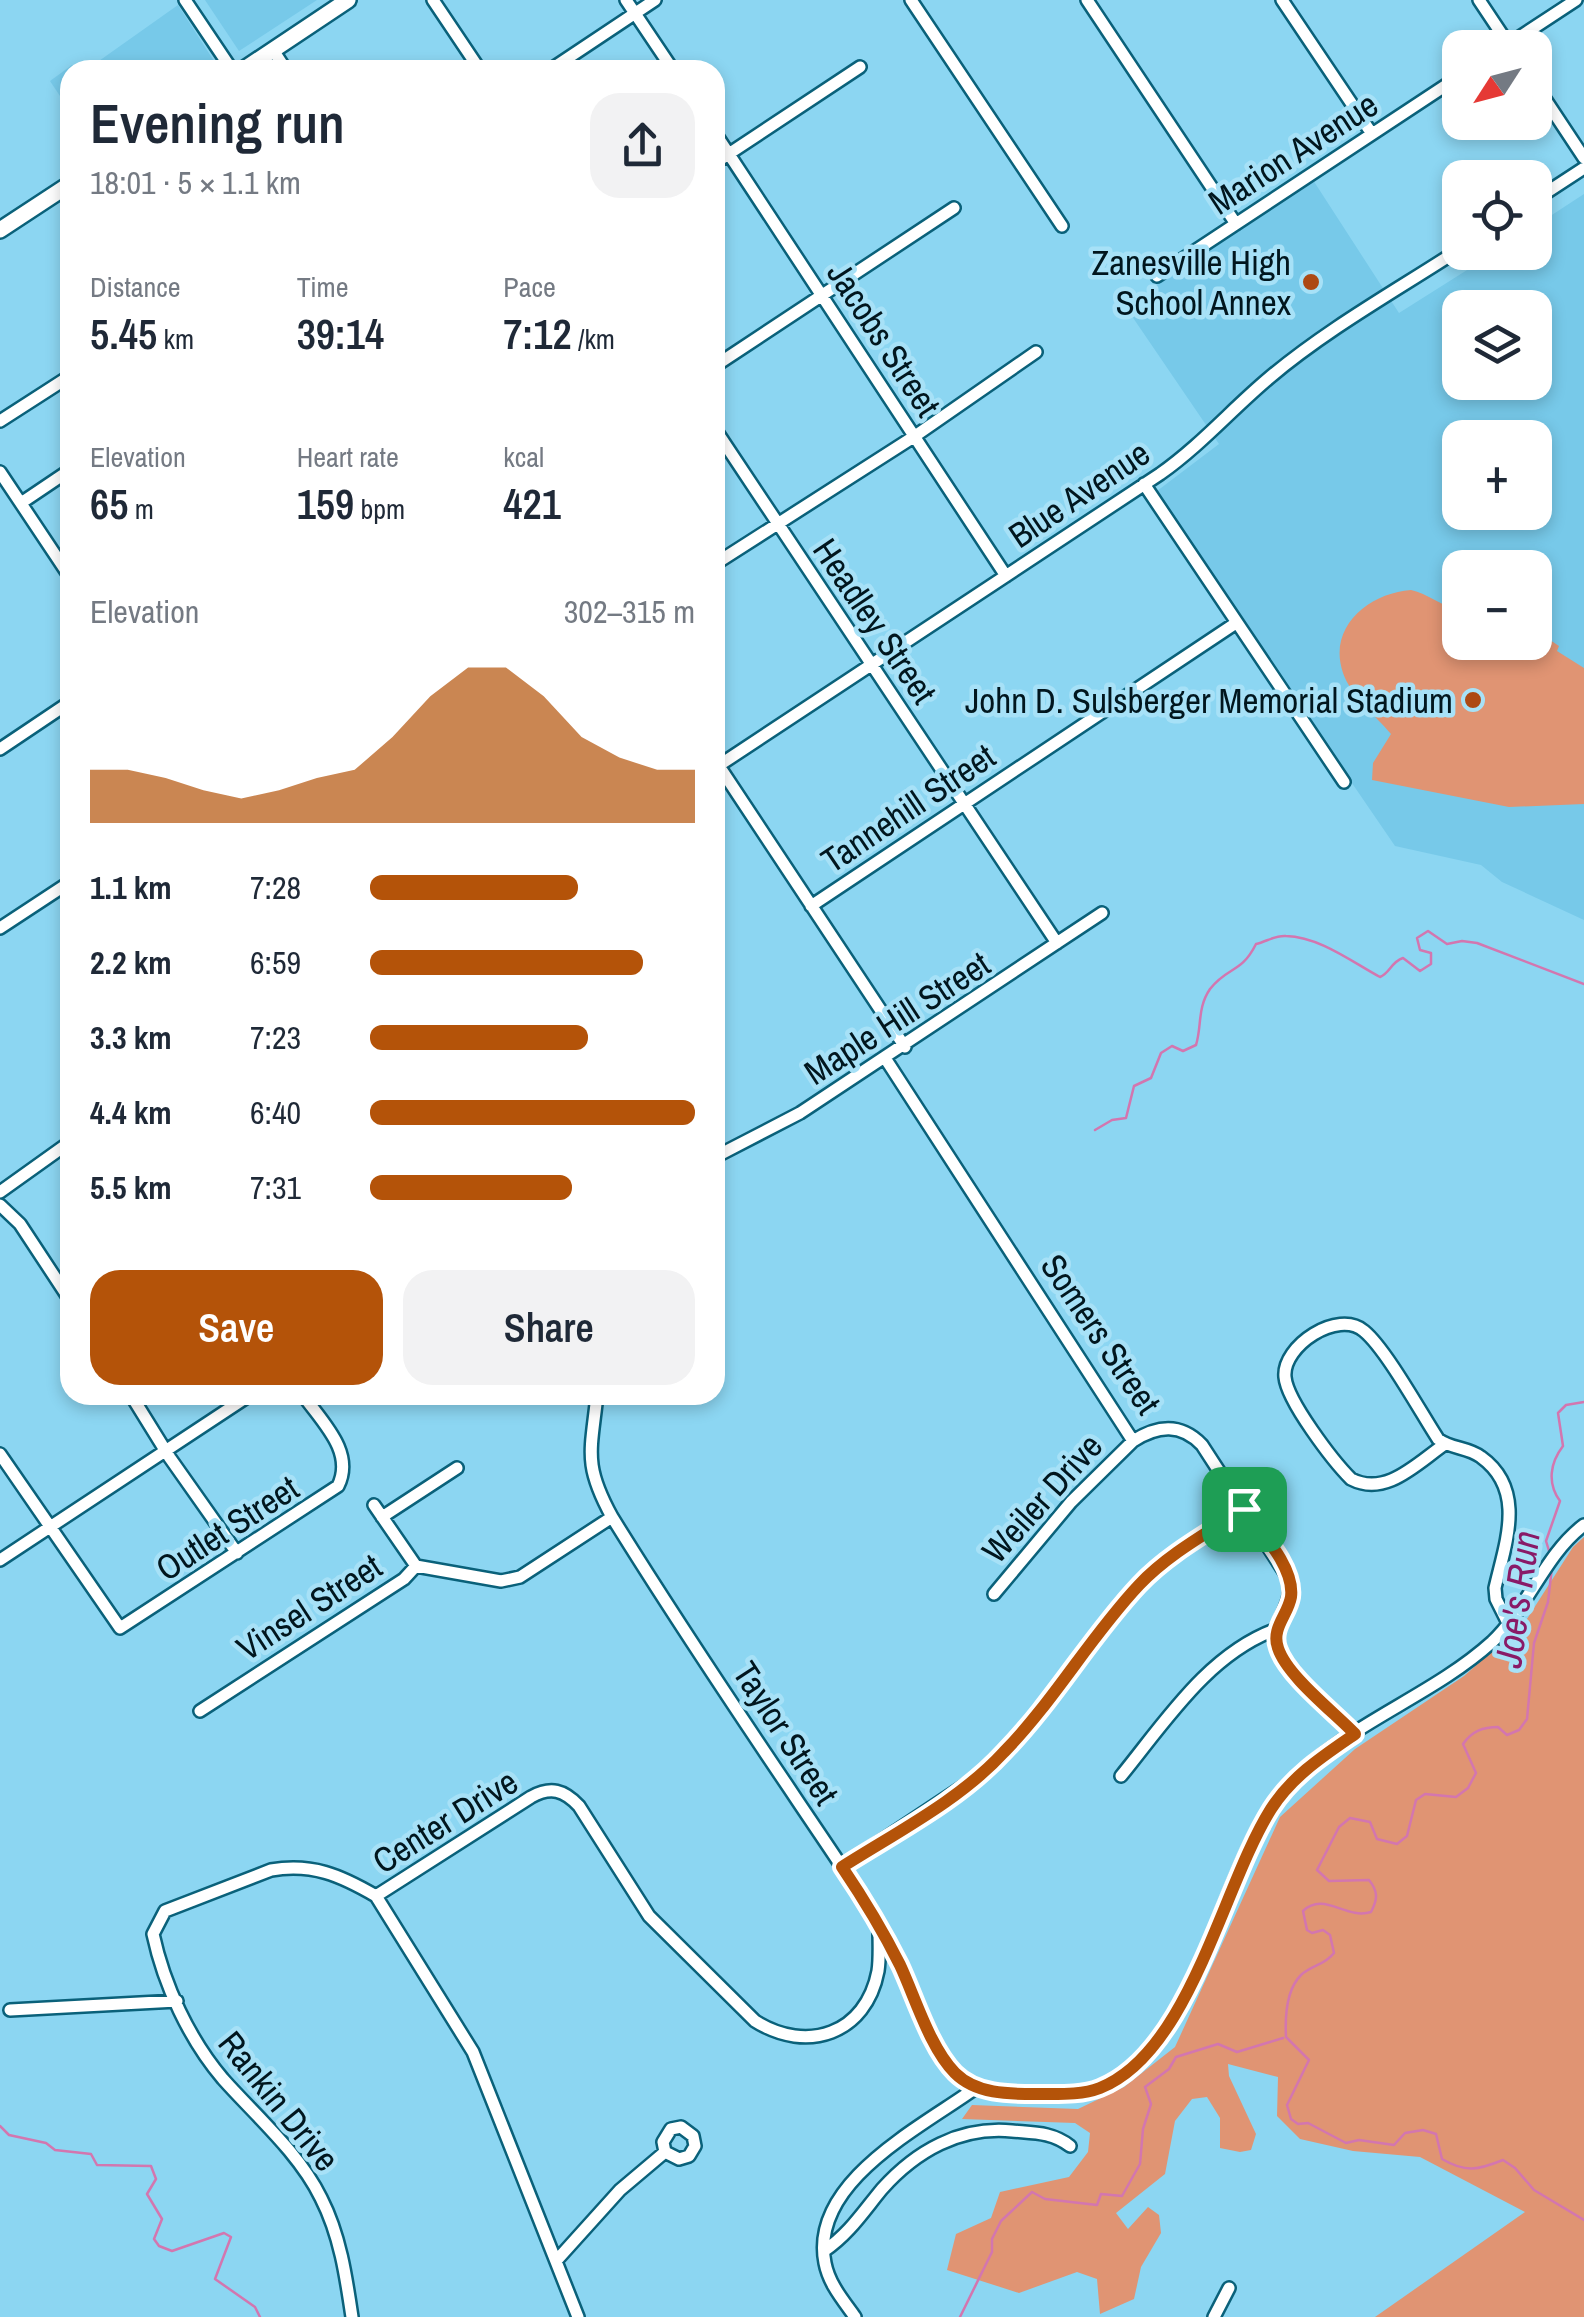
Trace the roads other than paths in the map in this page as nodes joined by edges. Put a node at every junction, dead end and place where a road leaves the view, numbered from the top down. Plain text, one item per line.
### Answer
1 (186, 0) edge
2 (348, 0) edge
3 (434, 0) edge
4 (626, 0) edge
5 (656, 0) edge
6 (910, 0) edge
7 (1087, 0) edge
8 (1282, 0) edge
9 (1480, 0) edge
10 (1576, 0) edge
11 (635, 14) junction
12 (1498, 30) edge
13 (1532, 30) edge
14 (273, 50) junction
15 (225, 60) edge
16 (258, 60) edge
17 (280, 60) edge
18 (473, 60) edge
19 (565, 60) edge
20 (666, 60) edge
21 (860, 67) dead end
22 (1442, 88) edge
23 (1552, 110) edge
24 (1372, 134) junction
25 (725, 148) edge
26 (729, 154) junction
27 (725, 157) edge
28 (1584, 158) edge
29 (1584, 168) edge
30 (1552, 189) edge
31 (60, 191) edge
32 (954, 208) dead end
33 (1236, 224) junction
34 (1062, 226) dead end
35 (0, 230) edge
36 (1442, 261) edge
37 (1156, 276) dead end
38 (822, 294) junction
39 (1036, 352) dead end
40 (725, 359) edge
41 (60, 383) edge
42 (0, 422) edge
43 (914, 436) junction
44 (725, 443) edge
45 (0, 472) edge
46 (60, 477) edge
47 (1144, 484) junction
48 (21, 503) junction
49 (778, 524) junction
50 (725, 558) edge
51 (60, 562) edge
52 (1006, 576) junction
53 (1236, 623) junction
54 (873, 664) junction
55 (60, 709) edge
56 (0, 749) edge
57 (725, 758) edge
58 (725, 777) edge
59 (1344, 782) dead end
60 (964, 804) junction
61 (60, 889) edge
62 (811, 906) junction
63 (1102, 914) dead end
64 (0, 928) edge
65 (1057, 944) junction
66 (905, 1046) junction
67 (885, 1058) junction
68 (60, 1149) edge
69 (725, 1152) edge
70 (0, 1192) edge
71 (0, 1205) edge
72 (60, 1285) edge
73 (137, 1405) edge
74 (234, 1405) edge
75 (310, 1405) edge
76 (597, 1405) edge
77 (1133, 1440) junction
78 (1445, 1444) junction
79 (165, 1449) junction
80 (0, 1454) edge
81 (457, 1468) dead end
82 (374, 1505) dead end
83 (1244, 1509) junction
84 (382, 1517) junction
85 (612, 1518) junction
86 (1584, 1525) edge
87 (48, 1526) junction
88 (237, 1553) junction
89 (0, 1560) edge
90 (416, 1566) junction
91 (994, 1594) dead end
92 (1508, 1625) junction
93 (1277, 1629) junction
94 (200, 1712) dead end
95 (1355, 1734) junction
96 (1121, 1776) dead end
97 (842, 1867) junction
98 (376, 1896) junction
99 (879, 1926) junction
100 (177, 2000) junction
101 (10, 2010) dead end
102 (977, 2087) junction
103 (1070, 2146) dead end
104 (665, 2152) dead end
105 (824, 2251) junction
106 (556, 2261) junction
107 (1229, 2288) dead end
108 (352, 2317) edge
109 (578, 2317) edge
110 (855, 2317) edge
111 (1214, 2317) edge

1 - 15 street
2 - 14 main road
3 - 18 street
4 - 11 street
5 - 11 street
6 - 34 street
7 - 33 street
8 - 24 street
9 - 12 street
10 - 13 street
11 - 19 street
11 - 20 street
14 - 16 main road
14 - 17 street
21 - 26 street
22 - 24 street, Marion Avenue
23 - 28 street
24 - 33 street, Marion Avenue
25 - 26 street, Jacobs Street
26 - 27 street
26 - 38 street, Jacobs Street
29 - 30 street
31 - 35 main road
32 - 38 street
33 - 37 street, Marion Avenue
36 - 47 street, Blue Avenue
38 - 40 street
38 - 43 street, Jacobs Street
39 - 43 street
41 - 42 street
43 - 49 street
43 - 52 street, Jacobs Street
44 - 49 street, Headley Street
45 - 48 street
46 - 48 street
47 - 52 street, Blue Avenue
47 - 53 street
48 - 51 street
49 - 50 street
49 - 54 street, Headley Street
52 - 54 street, Blue Avenue
53 - 59 street
53 - 60 street, Tannehill Street
54 - 57 street, Blue Avenue
54 - 60 street, Headley Street
55 - 56 street
58 - 62 street
60 - 62 street, Tannehill Street
60 - 65 street, Headley Street
61 - 64 street
62 - 66 street
63 - 65 street, Maple Hill Street
65 - 66 street, Maple Hill Street
66 - 67 street, Maple Hill Street
67 - 69 street, Maple Hill Street
67 - 77 street, Somers Street
68 - 70 street
71 - 72 street
73 - 79 street
74 - 79 street
75 - 88 street, Outlet Street
76 - 85 street, Taylor Street
77 - 83 street, Somers Street
77 - 91 street, Weiler Drive
78 - 78 street
78 - 92 street
79 - 87 street
79 - 88 street
80 - 87 street
81 - 84 street
82 - 84 street
83 - 93 street, Somers Street
83 - 97 street
84 - 90 street
85 - 90 street, Vinsel Street
85 - 97 street, Taylor Street
86 - 92 street
87 - 88 street, Outlet Street
87 - 89 street
90 - 94 street, Vinsel Street
92 - 95 street
93 - 95 street
93 - 96 street
95 - 102 street
97 - 99 street, Taylor Street
98 - 99 street, Center Drive
98 - 100 street, Rankin Drive
98 - 106 street, Center Drive
99 - 102 street, Taylor Street
100 - 101 street
100 - 108 street, Rankin Drive
102 - 105 street
103 - 105 street
104 - 106 street
105 - 110 street
106 - 109 street, Center Drive
107 - 111 street

